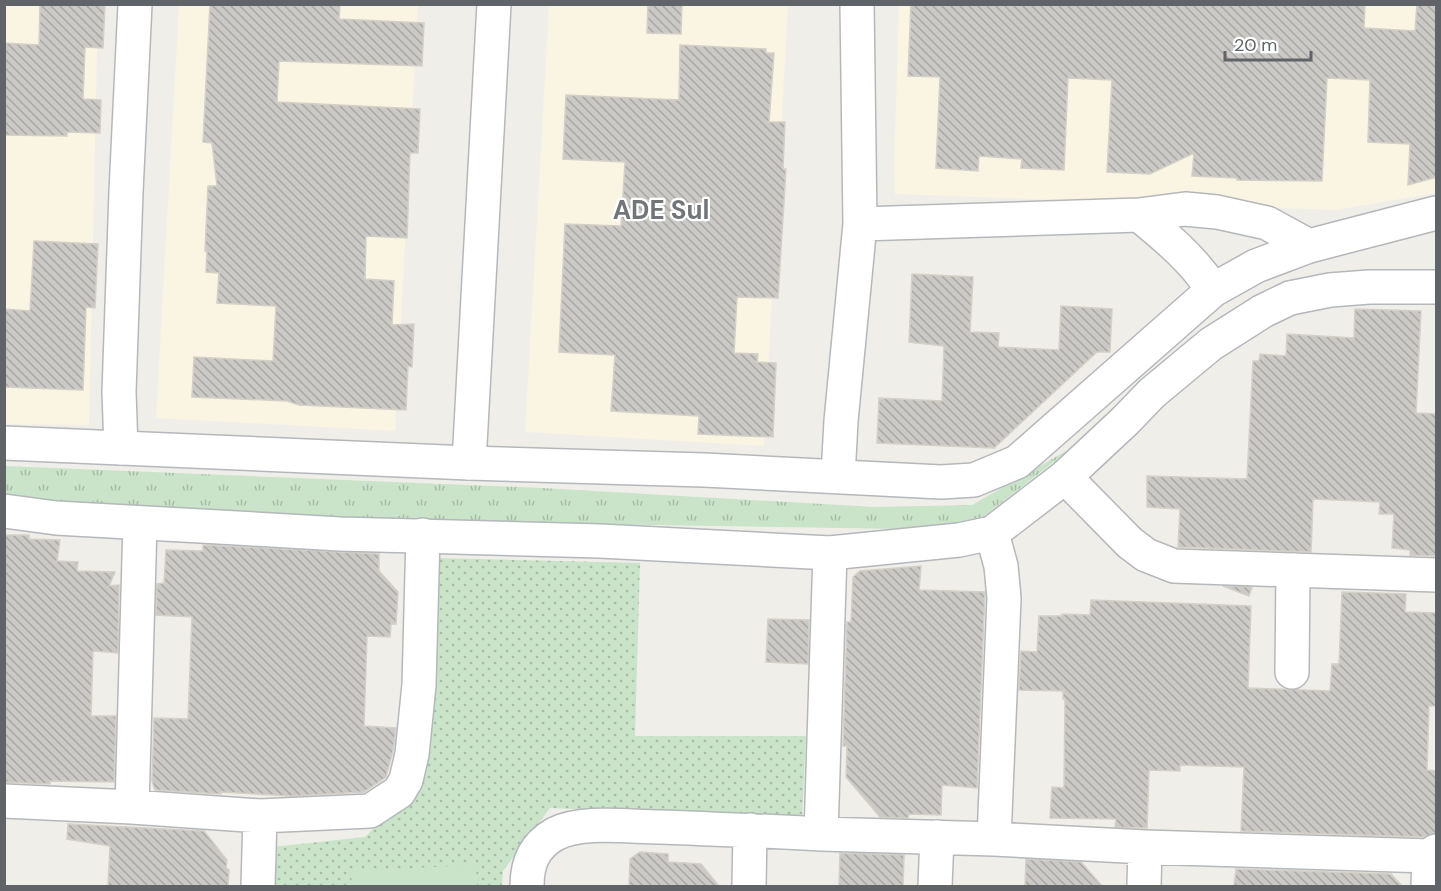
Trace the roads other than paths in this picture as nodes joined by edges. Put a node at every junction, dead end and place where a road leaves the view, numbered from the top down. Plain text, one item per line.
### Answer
1 (135, 4) edge
2 (494, 4) edge
3 (857, 4) edge
4 (1437, 213) edge
5 (1139, 215) junction
6 (860, 224) junction
7 (1310, 246) junction
8 (1437, 287) edge
9 (1213, 290) junction
10 (4, 443) edge
11 (121, 448) junction
12 (469, 463) junction
13 (838, 476) junction
14 (1065, 477) junction
15 (4, 511) edge
16 (140, 524) junction
17 (992, 533) junction
18 (423, 536) junction
19 (830, 553) junction
20 (1293, 570) junction
21 (1437, 575) edge
22 (1292, 672) dead end
23 (4, 801) edge
24 (132, 807) junction
25 (260, 816) junction
26 (750, 830) junction
27 (821, 834) junction
28 (937, 837) junction
29 (994, 839) junction
30 (1145, 847) junction
31 (1431, 864) edge
32 (258, 886) edge
33 (527, 886) edge
34 (749, 886) edge
35 (935, 886) edge
36 (1144, 886) edge

1 - 11 street
2 - 12 street
3 - 6 street
4 - 7 street
5 - 6 street
5 - 7 street
5 - 9 street
6 - 13 street
7 - 9 street
8 - 14 street
9 - 13 street
10 - 11 street
11 - 12 street
12 - 13 street
14 - 17 street
14 - 20 street
15 - 16 street
16 - 18 street
16 - 24 street
17 - 19 street
17 - 29 street
18 - 19 street
18 - 25 street
19 - 27 street
20 - 21 street
20 - 22 street
23 - 24 street
24 - 25 street
25 - 32 street
26 - 27 street
26 - 33 street
26 - 34 street
27 - 28 street
28 - 29 street
28 - 35 street
29 - 30 street
30 - 31 street
30 - 36 street

